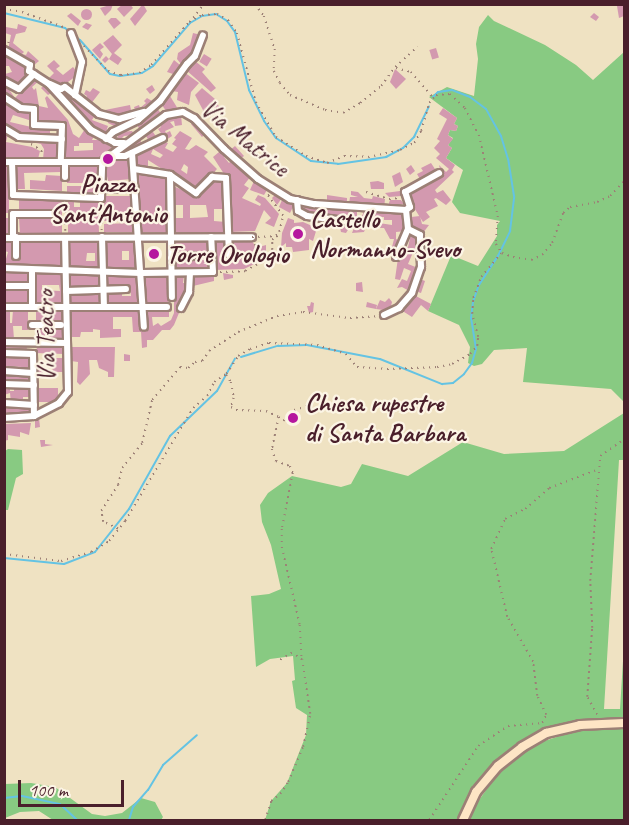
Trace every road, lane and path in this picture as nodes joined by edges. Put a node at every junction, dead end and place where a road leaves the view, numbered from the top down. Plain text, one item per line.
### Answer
1 (204, 4) edge
2 (255, 4) edge
3 (4, 9) edge
4 (192, 20) junction
5 (71, 33) joint
6 (203, 35) dead end
7 (82, 45) dead end
8 (417, 47) dead end
9 (4, 50) edge
10 (395, 67) junction
11 (34, 74) junction
12 (4, 81) edge
13 (49, 84) junction
14 (75, 95) junction
15 (4, 97) edge
16 (434, 98) junction
17 (145, 112) junction
18 (4, 128) edge
19 (30, 137) junction
20 (163, 138) dead end
21 (62, 139) junction
22 (106, 139) junction
23 (125, 142) junction
24 (132, 153) junction
25 (107, 158) junction
26 (8, 162) edge
27 (40, 162) junction
28 (63, 162) junction
29 (134, 169) junction
30 (439, 173) dead end
31 (170, 175) junction
32 (65, 177) dead end
33 (624, 181) edge
34 (101, 189) junction
35 (135, 189) junction
36 (273, 189) junction
37 (366, 192) dead end
38 (65, 197) junction
39 (101, 198) junction
40 (297, 200) junction
41 (406, 210) junction
42 (136, 212) junction
43 (55, 214) dead end
44 (101, 222) junction
45 (353, 222) dead end
46 (408, 230) junction
47 (281, 236) dead end
48 (4, 237) edge
49 (15, 237) junction
50 (102, 237) junction
51 (138, 237) junction
52 (171, 237) junction
53 (211, 237) junction
54 (229, 237) junction
55 (252, 237) junction
56 (65, 238) junction
57 (502, 253) junction
58 (229, 255) dead end
59 (16, 256) dead end
60 (193, 256) dead end
61 (396, 257) dead end
62 (171, 258) junction
63 (263, 262) junction
64 (4, 268) edge
65 (32, 270) junction
66 (65, 271) junction
67 (103, 272) junction
68 (213, 272) junction
69 (141, 273) junction
70 (172, 273) junction
71 (190, 273) junction
72 (4, 286) edge
73 (32, 286) junction
74 (103, 290) junction
75 (126, 290) dead end
76 (66, 291) junction
77 (172, 297) dead end
78 (4, 307) edge
79 (32, 307) junction
80 (66, 307) junction
81 (104, 307) junction
82 (143, 307) junction
83 (166, 307) dead end
84 (181, 308) dead end
85 (384, 315) joint
86 (32, 325) dead end
87 (60, 325) dead end
88 (144, 327) dead end
89 (4, 342) edge
90 (66, 343) junction
91 (4, 353) edge
92 (4, 371) edge
93 (33, 373) junction
94 (225, 374) junction
95 (4, 384) edge
96 (34, 385) junction
97 (4, 403) edge
98 (34, 405) junction
99 (311, 405) dead end
100 (34, 416) junction
101 (279, 417) junction
102 (4, 418) edge
103 (624, 439) edge
104 (599, 469) junction
105 (119, 529) junction
106 (4, 554) edge
107 (302, 660) junction
108 (277, 662) dead end
109 (624, 723) edge
110 (603, 724) junction
111 (265, 820) edge
112 (429, 820) edge
113 (463, 820) edge

1 - 4 path
2 - 10 path
3 - 5 path
4 - 7 path
4 - 16 path
5 - 14 street
6 - 17 street
8 - 10 path
9 - 11 street
10 - 16 path
11 - 12 street
11 - 13 street
13 - 14 street
13 - 22 street
14 - 17 street
15 - 21 street
16 - 57 path
17 - 22 street
18 - 19 street
19 - 21 street
19 - 27 path
20 - 24 street
21 - 28 street
22 - 23 street
23 - 25 street, Via Matrice
23 - 36 street, Via Matrice
24 - 25 street
24 - 29 street
25 - 28 street
25 - 34 street
26 - 27 street
26 - 38 street
27 - 28 street
28 - 32 street
29 - 31 street
29 - 35 street
30 - 41 street
31 - 52 street
31 - 54 street
33 - 57 path
34 - 35 street
34 - 39 street
35 - 42 street
36 - 40 street, Via Matrice
36 - 63 path
37 - 41 path
38 - 39 street
38 - 56 path
39 - 44 path
40 - 41 street, Via Matrice
40 - 45 street
41 - 46 street
42 - 44 path
42 - 51 street
43 - 49 street
44 - 50 path
46 - 61 street
46 - 85 street
47 - 55 path, bridge
48 - 49 street
49 - 56 street
49 - 59 street
50 - 51 street
50 - 56 street
50 - 67 street
51 - 52 street
51 - 69 street
52 - 53 street
52 - 62 street
53 - 54 street
53 - 68 street
54 - 55 street
54 - 58 street
55 - 63 path
56 - 66 street, Via Teatro
57 - 94 path
60 - 62 street
62 - 70 street
63 - 68 path
64 - 65 street
65 - 66 street
65 - 73 street
66 - 67 street
66 - 76 street, Via Teatro
67 - 69 street
67 - 74 street
68 - 71 street
69 - 70 street
69 - 82 street
70 - 71 street
70 - 77 street
71 - 84 street
72 - 73 street
73 - 79 street
74 - 75 street
74 - 76 street
74 - 81 street
76 - 80 street, Via Teatro
78 - 79 street
79 - 80 street
80 - 81 street
80 - 90 street, Via Teatro
81 - 82 street
82 - 83 street
82 - 88 street
85 - 105 path
86 - 87 street
89 - 90 street
90 - 100 street, Via Teatro
91 - 93 street
92 - 93 street
93 - 96 street
94 - 101 path
94 - 105 path
95 - 96 street
96 - 98 street
97 - 98 street
98 - 100 street
99 - 101 path
100 - 102 street
101 - 107 path
103 - 104 path
104 - 110 path
104 - 112 path
105 - 106 path
107 - 108 path
107 - 111 path
109 - 110 main road
110 - 113 main road

